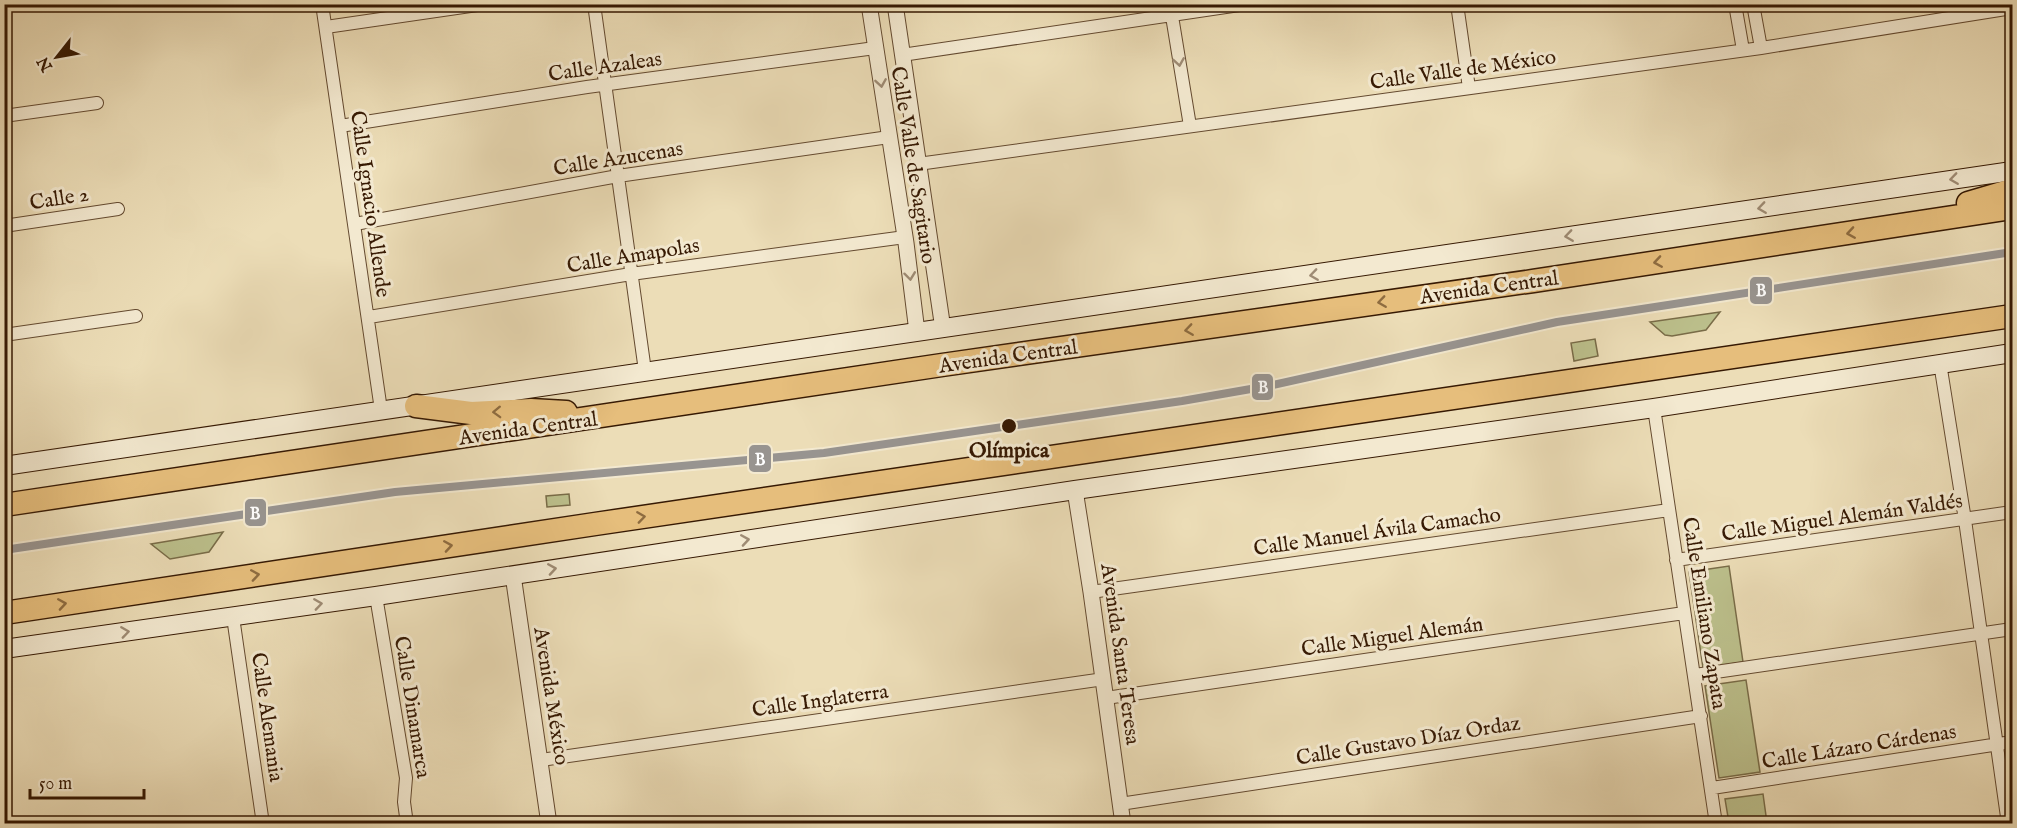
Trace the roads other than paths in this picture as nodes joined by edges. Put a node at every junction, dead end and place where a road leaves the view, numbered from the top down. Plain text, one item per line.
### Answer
1 (14, 4) edge
2 (322, 4) edge
3 (484, 4) edge
4 (594, 4) edge
5 (869, 4) edge
6 (895, 4) edge
7 (1246, 4) edge
8 (1457, 4) edge
9 (1735, 4) edge
10 (1753, 4) edge
11 (4, 6) edge
12 (2013, 8) edge
13 (1171, 10) edge
14 (326, 27) junction
15 (875, 48) junction
16 (1761, 48) junction
17 (1743, 50) junction
18 (902, 55) junction
19 (606, 85) junction
20 (1469, 88) junction
21 (97, 103) dead end
22 (4, 116) edge
23 (340, 126) junction
24 (1190, 126) junction
25 (889, 137) junction
26 (918, 164) junction
27 (2013, 171) edge
28 (618, 176) junction
29 (2013, 190) edge
30 (2013, 208) edge
31 (118, 209) dead end
32 (355, 224) junction
33 (4, 226) edge
34 (1881, 228) junction
35 (905, 237) junction
36 (631, 273) junction
37 (136, 316) dead end
38 (2013, 316) edge
39 (369, 317) junction
40 (943, 328) junction
41 (918, 332) junction
42 (4, 335) edge
43 (2013, 352) edge
44 (1940, 363) junction
45 (645, 371) junction
46 (416, 406) junction
47 (1654, 408) junction
48 (381, 410) junction
49 (618, 414) junction
50 (4, 466) edge
51 (1075, 490) junction
52 (4, 505) edge
53 (1669, 510) junction
54 (2013, 513) edge
55 (1965, 520) junction
56 (1676, 560) junction
57 (513, 575) junction
58 (1091, 592) junction
59 (376, 596) junction
60 (4, 613) edge
61 (1684, 613) junction
62 (233, 617) junction
63 (2013, 629) edge
64 (1981, 633) junction
65 (4, 649) edge
66 (1695, 675) junction
67 (1104, 679) junction
68 (1106, 698) junction
69 (1701, 716) junction
70 (2013, 742) edge
71 (1996, 744) junction
72 (541, 760) junction
73 (1712, 788) junction
74 (1120, 804) junction
75 (263, 824) edge
76 (407, 824) edge
77 (549, 824) edge
78 (1123, 824) edge
79 (1716, 824) edge
80 (2008, 824) edge

1 - 11 street
2 - 14 street, Calle Ignacio Allende
3 - 14 street
4 - 19 street
5 - 15 street, Calle Valle de Sagitario
6 - 18 street, Calle Valle de Sagitario
7 - 13 street
8 - 20 street
9 - 17 street
10 - 16 street
12 - 16 street, Calle Valle de México
13 - 18 street
13 -> 24 street
14 - 23 street, Calle Ignacio Allende
15 - 19 street, Calle Azaleas
15 -> 25 street, Calle Valle de Sagitario
16 - 17 street, Calle Valle de México
17 - 20 street, Calle Valle de México
18 - 26 street, Calle Valle de Sagitario
19 - 23 street, Calle Azaleas
19 - 28 street
20 - 24 street, Calle Valle de México
21 - 22 street
23 - 32 street, Calle Ignacio Allende
24 - 26 street, Calle Valle de México
25 - 28 street, Calle Azucenas
25 - 35 street, Calle Valle de Sagitario
26 - 40 street, Calle Valle de Sagitario
27 -> 40 main road, Avenida Central
28 - 32 street, Calle Azucenas
28 - 36 street
29 - 34 highway
30 - 34 highway, Avenida Central
31 - 33 street, Calle 2
32 - 39 street, Calle Ignacio Allende
34 -> 49 highway, Avenida Central
35 - 36 street, Calle Amapolas
35 -> 41 street, Calle Valle de Sagitario
36 - 39 street, Calle Amapolas
36 - 45 street
37 - 42 street
60 -> 38 highway
39 - 48 street, Calle Ignacio Allende
40 - 41 main road, Avenida Central
41 - 45 main road, Avenida Central
43 - 44 main road
44 - 47 main road
44 - 55 street
45 - 46 main road, Avenida Central
46 - 48 main road, Avenida Central
49 -> 46 highway
47 - 51 main road
47 - 53 street, Calle Emiliano Zapata
48 - 50 main road, Avenida Central
49 - 52 highway, Avenida Central
57 -> 51 main road
51 - 58 street, Avenida Santa Teresa
53 - 56 street, Calle Emiliano Zapata
53 - 58 street, Calle Manuel Ávila Camacho
54 - 55 street, Calle Miguel Alemán Valdés
55 - 56 street, Calle Miguel Alemán Valdés
55 - 64 street
56 - 61 street, Calle Emiliano Zapata
57 - 59 main road
57 - 72 street, Avenida México
58 - 67 street, Avenida Santa Teresa
62 -> 59 main road
59 - 76 street, Calle Dinamarca
61 - 66 street, Calle Emiliano Zapata
61 - 68 street, Calle Miguel Alemán
65 -> 62 main road
62 - 75 street, Calle Alemania
63 - 64 street
64 - 66 street
64 - 71 street
66 - 69 street, Calle Emiliano Zapata
67 - 68 street, Avenida Santa Teresa
67 - 72 street, Calle Inglaterra
68 - 74 street, Avenida Santa Teresa
69 - 73 street, Calle Emiliano Zapata
69 - 74 street, Calle Gustavo Díaz Ordaz
70 - 71 street, Calle Lázaro Cárdenas
71 - 73 street, Calle Lázaro Cárdenas
71 - 80 street
72 - 77 street, Avenida México
73 - 79 street, Calle Emiliano Zapata
74 - 78 street, Avenida Santa Teresa

